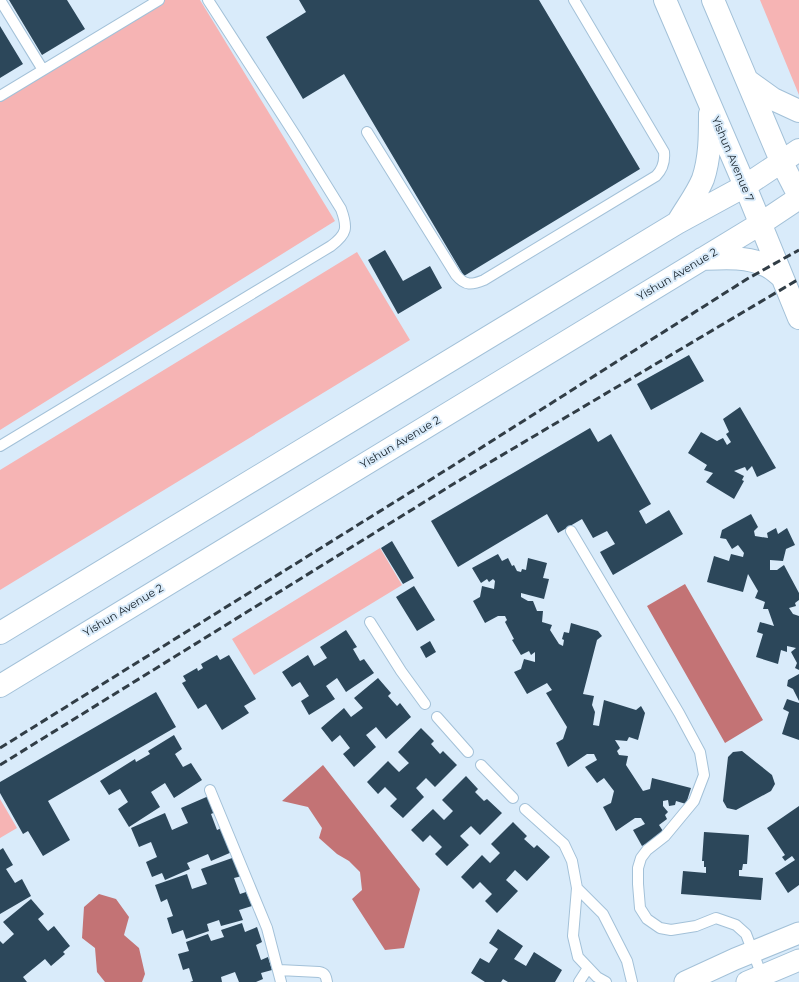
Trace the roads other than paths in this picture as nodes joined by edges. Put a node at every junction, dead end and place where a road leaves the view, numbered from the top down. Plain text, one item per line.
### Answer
1 (0, 0) edge
2 (158, 0) edge
3 (208, 0) edge
4 (574, 0) edge
5 (665, 0) edge
6 (713, 0) edge
7 (43, 70) junction
8 (748, 81) junction
9 (0, 96) edge
10 (710, 104) junction
11 (799, 111) edge
12 (367, 132) dead end
13 (790, 155) edge
14 (745, 186) junction
15 (799, 197) edge
16 (677, 223) junction
17 (760, 224) junction
18 (701, 260) junction
19 (782, 277) junction
20 (799, 318) edge
21 (1, 443) edge
22 (571, 531) dead end
23 (370, 622) dead end
24 (0, 633) edge
25 (0, 686) edge
26 (425, 704) dead end
27 (437, 717) dead end
28 (468, 752) dead end
29 (481, 765) dead end
30 (210, 790) dead end
31 (513, 798) dead end
32 (525, 809) dead end
33 (577, 888) junction
34 (799, 933) edge
35 (752, 953) junction
36 (799, 960) edge
37 (588, 968) junction
38 (279, 970) junction
39 (754, 979) edge
40 (281, 982) edge
41 (327, 982) edge
42 (579, 982) edge
43 (606, 982) edge
44 (632, 982) edge
45 (685, 982) edge

1 - 7 lane
2 - 7 lane
3 - 21 lane
4 - 12 lane
5 - 10 main road, Yishun Avenue 7
6 - 8 main road
7 - 9 lane
8 - 11 main road
8 - 13 main road
10 - 14 main road, Yishun Avenue 7
10 - 16 main road
13 - 14 main road
13 - 15 main road
14 - 16 main road
14 - 17 main road, Yishun Avenue 7
15 - 17 main road, Yishun Avenue 2
16 - 24 main road
17 - 18 main road, Yishun Avenue 2
17 - 19 main road, Yishun Avenue 7
18 - 19 main road
18 - 25 main road, Yishun Avenue 2
19 - 20 main road, Yishun Avenue 7
22 - 35 lane
23 - 26 lane
27 - 28 lane
29 - 31 lane
30 - 38 lane
32 - 33 lane
33 - 37 lane
33 - 44 lane
34 - 35 street
35 - 39 lane
35 - 45 street
36 - 39 street
37 - 42 lane
37 - 43 lane
38 - 40 lane
38 - 41 lane

